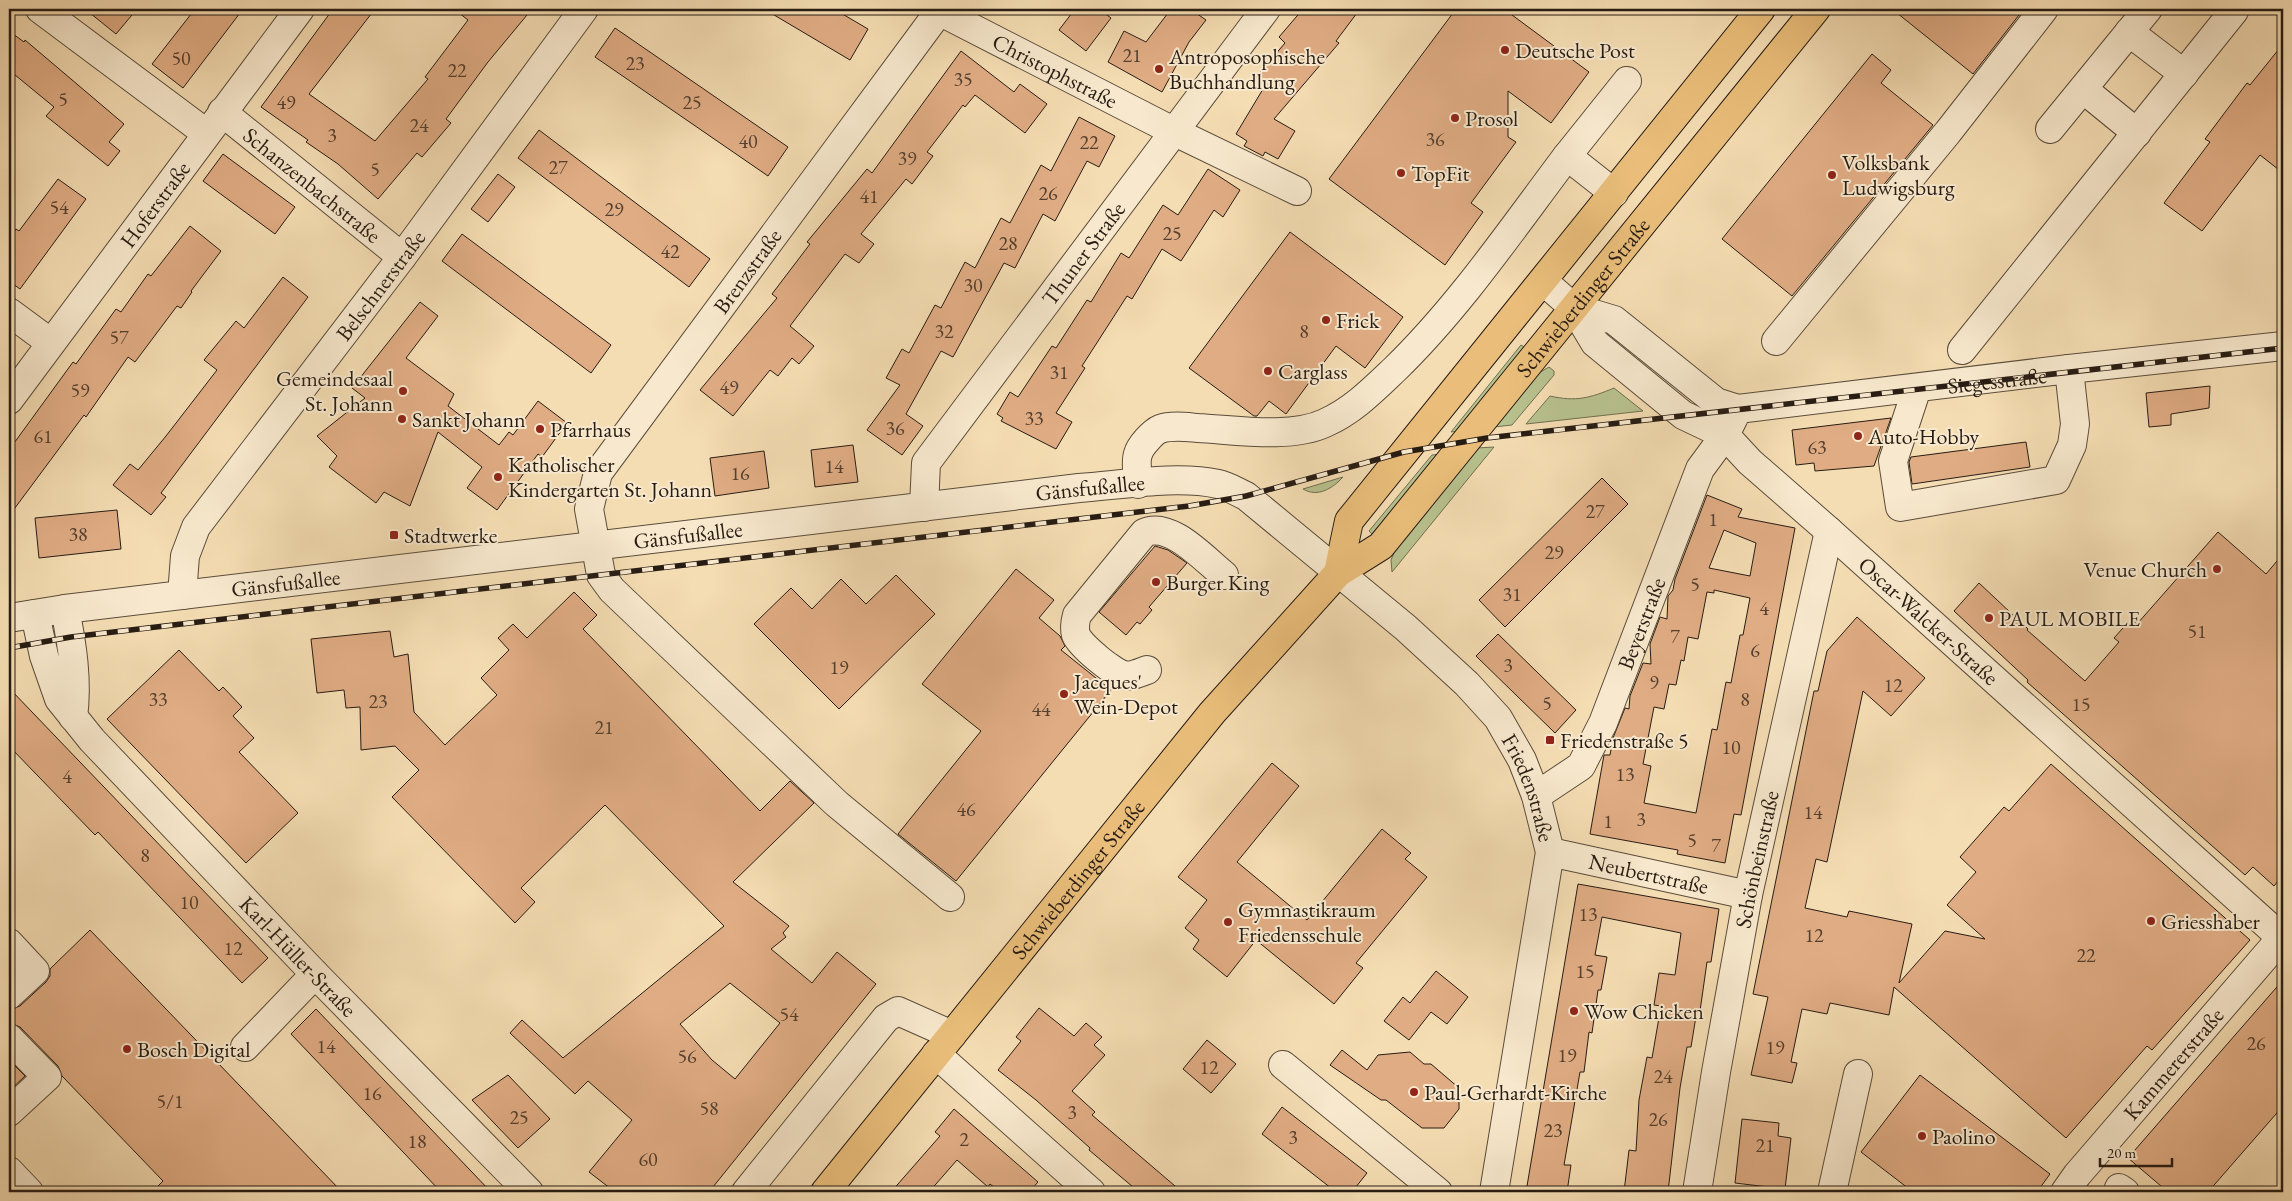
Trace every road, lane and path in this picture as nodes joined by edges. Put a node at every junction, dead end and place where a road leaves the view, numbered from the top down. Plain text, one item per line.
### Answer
1 (40, 9) edge
2 (300, 9) edge
3 (584, 9) edge
4 (939, 9) edge
5 (1266, 9) edge
6 (1760, 9) edge
7 (1816, 9) edge
8 (2044, 9) edge
9 (2148, 9) edge
10 (2234, 11) dead end
11 (2128, 32) junction
12 (2184, 74) junction
13 (1627, 80) dead end
14 (2083, 89) junction
15 (222, 112) junction
16 (2050, 128) dead end
17 (1175, 132) junction
18 (206, 133) junction
19 (2137, 133) junction
20 (1567, 156) junction
21 (1297, 191) dead end
22 (1614, 193) junction
23 (402, 257) junction
24 (1542, 281) junction
25 (1574, 308) junction
26 (9, 312) edge
27 (1776, 341) dead end
28 (51, 343) junction
29 (2283, 346) edge
30 (1962, 350) dead end
31 (2069, 369) junction
32 (1917, 388) junction
33 (9, 400) edge
34 (1738, 409) junction
35 (1725, 435) junction
36 (1138, 484) junction
37 (924, 507) junction
38 (1829, 531) junction
39 (596, 547) junction
40 (1338, 573) junction
41 (1224, 575) dead end
42 (182, 595) junction
43 (65, 609) junction
44 (22, 616) edge
45 (1147, 670) dead end
46 (74, 716) junction
47 (1536, 796) junction
48 (1550, 852) junction
49 (1748, 895) junction
50 (950, 897) dead end
51 (2283, 937) edge
52 (9, 943) edge
53 (315, 974) junction
54 (9, 995) edge
55 (9, 1038) edge
56 (944, 1044) junction
57 (245, 1047) dead end
58 (1283, 1066) dead end
59 (1858, 1074) dead end
60 (9, 1112) edge
61 (9, 1171) edge
62 (29, 1192) edge
63 (528, 1192) edge
64 (746, 1192) edge
65 (825, 1192) edge
66 (1091, 1192) edge
67 (1438, 1192) edge
68 (1494, 1192) edge
69 (1698, 1192) edge
70 (1832, 1192) edge
71 (2064, 1192) edge

1 - 18 street
2 - 15 street, Hoferstraße
3 - 23 street, Belschnerstraße
4 - 17 street, Christophstraße
4 - 39 street, Brenzstraße
5 - 17 street, Thuner Straße
6 - 22 main road, Schwieberdinger Straße
7 - 25 main road, Schwieberdinger Straße
8 - 27 street
9 - 11 street
10 - 12 street
11 - 12 street
11 - 14 street
12 - 19 street
13 - 20 street
14 - 16 street
14 - 19 street
15 - 18 street, Hoferstraße
15 - 23 street, Schanzenbachstraße
17 - 21 street, Christophstraße
17 - 37 street, Thuner Straße
18 - 28 street, Hoferstraße
19 - 30 street
20 - 22 street
20 - 36 street
22 - 24 main road, Schwieberdinger Straße
23 - 42 street, Belschnerstraße
24 - 25 street, Oscar-Walcker-Straße
24 - 40 main road, Schwieberdinger Straße
25 - 34 street, Oscar-Walcker-Straße
25 - 35 street, Oscar-Walcker-Straße
25 - 40 main road, Schwieberdinger Straße
26 - 28 street
28 - 33 street, Hoferstraße
29 - 31 street, Siegesstraße
31 - 32 street, Siegesstraße
31 - 32 street
32 - 34 street, Siegesstraße
34 - 35 street
35 - 38 street, Oscar-Walcker-Straße
35 - 47 street, Beyerstraße
36 - 37 street, Gänsfußallee
36 - 40 street, Gänsfußallee
37 - 39 street, Gänsfußallee
38 - 49 street, Schönbeinstraße
38 - 51 street, Oscar-Walcker-Straße
39 - 42 street, Gänsfußallee
39 - 50 street, Brenzstraße
40 - 47 street, Friedenstraße
40 - 56 main road, Schwieberdinger Straße
41 - 45 street
42 - 43 street, Gänsfußallee
43 - 44 street, Gänsfußallee
43 - 46 street
44 - 46 street, Karl-Hüller-Straße
46 - 53 street, Karl-Hüller-Straße
47 - 48 street, Friedenstraße
48 - 49 street, Neubertstraße
48 - 68 street, Friedenstraße
49 - 69 street, Schönbeinstraße
51 - 71 street, Kammererstraße
52 - 54 street
53 - 57 street
53 - 63 street, Karl-Hüller-Straße
55 - 60 street
56 - 64 street
56 - 65 main road, Schwieberdinger Straße
56 - 66 street
58 - 67 street
59 - 70 street
61 - 62 street

